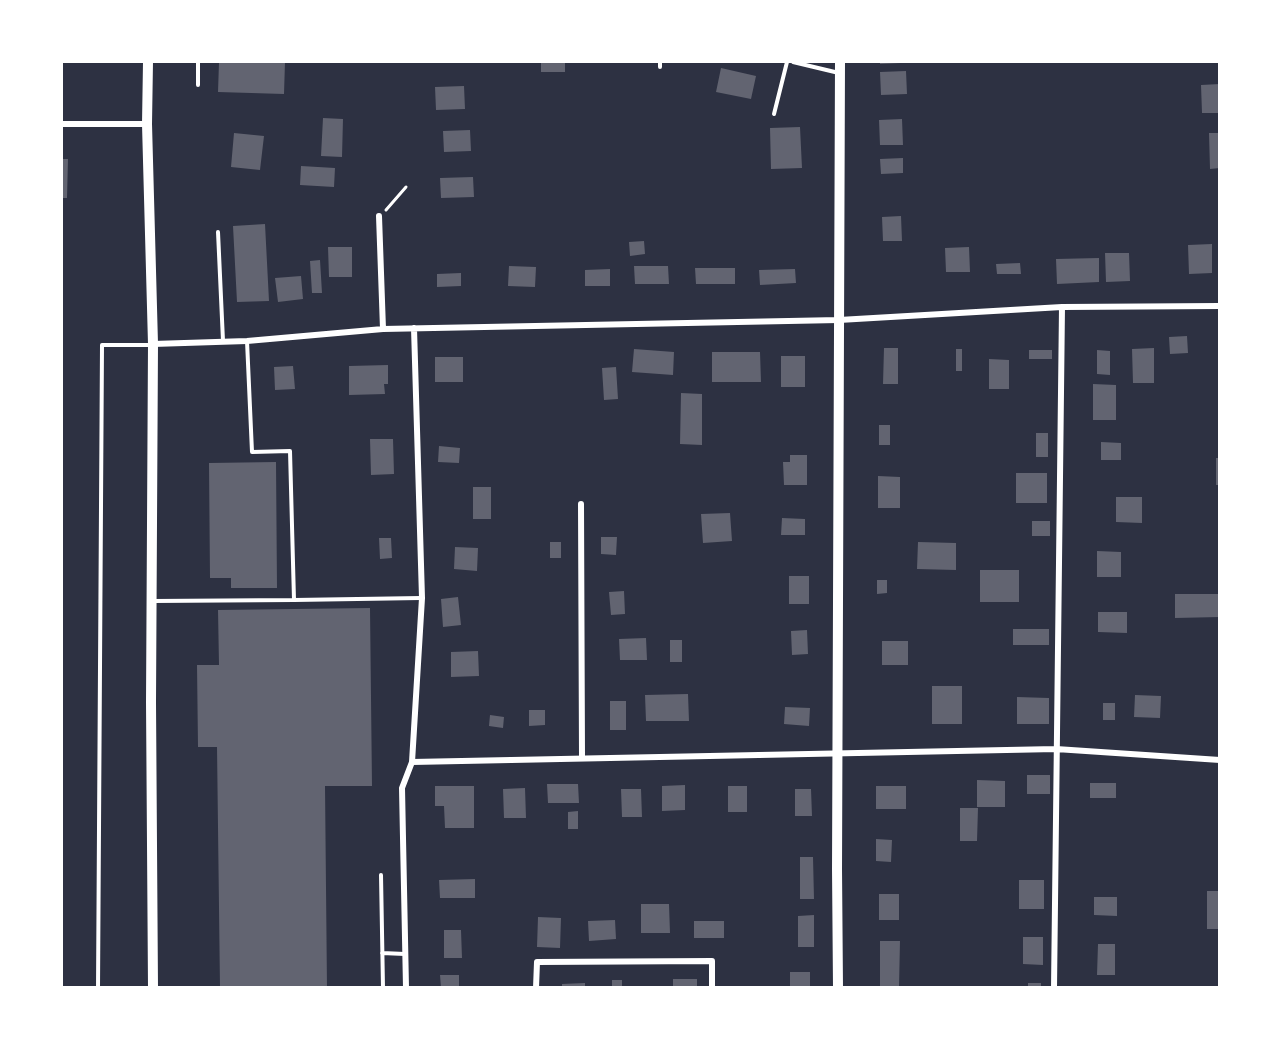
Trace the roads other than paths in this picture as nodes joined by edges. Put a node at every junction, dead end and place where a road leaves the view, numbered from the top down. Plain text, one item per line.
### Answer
1 (148, 62) edge
2 (198, 62) edge
3 (787, 62) edge
4 (793, 62) edge
5 (840, 62) edge
6 (840, 74) junction
7 (198, 85) dead end
8 (774, 114) dead end
9 (62, 124) edge
10 (147, 124) junction
11 (379, 216) road end
12 (218, 232) dead end
13 (1220, 306) edge
14 (1062, 308) junction
15 (838, 320) junction
16 (414, 328) junction
17 (384, 329) junction
18 (247, 341) junction
19 (223, 342) junction
20 (153, 345) junction
21 (580, 504) dead end
22 (422, 598) junction
23 (294, 600) junction
24 (151, 601) junction
25 (1056, 749) junction
26 (837, 753) junction
27 (582, 758) junction
28 (1220, 760) edge
29 (412, 762) junction
30 (381, 875) dead end
31 (382, 953) junction
32 (405, 954) junction
33 (98, 987) edge
34 (153, 987) edge
35 (383, 987) edge
36 (406, 987) edge
37 (536, 987) edge
38 (712, 987) edge
39 (838, 987) edge
40 (1054, 987) edge

1 - 10 main road
2 - 7 lane
3 - 8 lane
4 - 6 lane
5 - 6 main road
6 - 15 main road
9 - 10 street
10 - 20 main road
11 - 17 street
12 - 19 lane
13 - 14 street
14 - 15 street
14 - 25 street
15 - 16 street
15 - 26 main road
16 - 17 street
16 - 22 street
17 - 18 street
18 - 19 street
18 - 23 lane
19 - 20 street
20 - 24 main road
20 - 33 lane
21 - 27 street
22 - 23 lane
22 - 29 street
23 - 24 lane
24 - 34 main road
25 - 26 street
25 - 28 street
25 - 40 street
26 - 27 street
26 - 39 main road
27 - 29 street
29 - 32 street
30 - 31 lane
31 - 32 lane
31 - 35 lane
32 - 36 street
37 - 38 street

